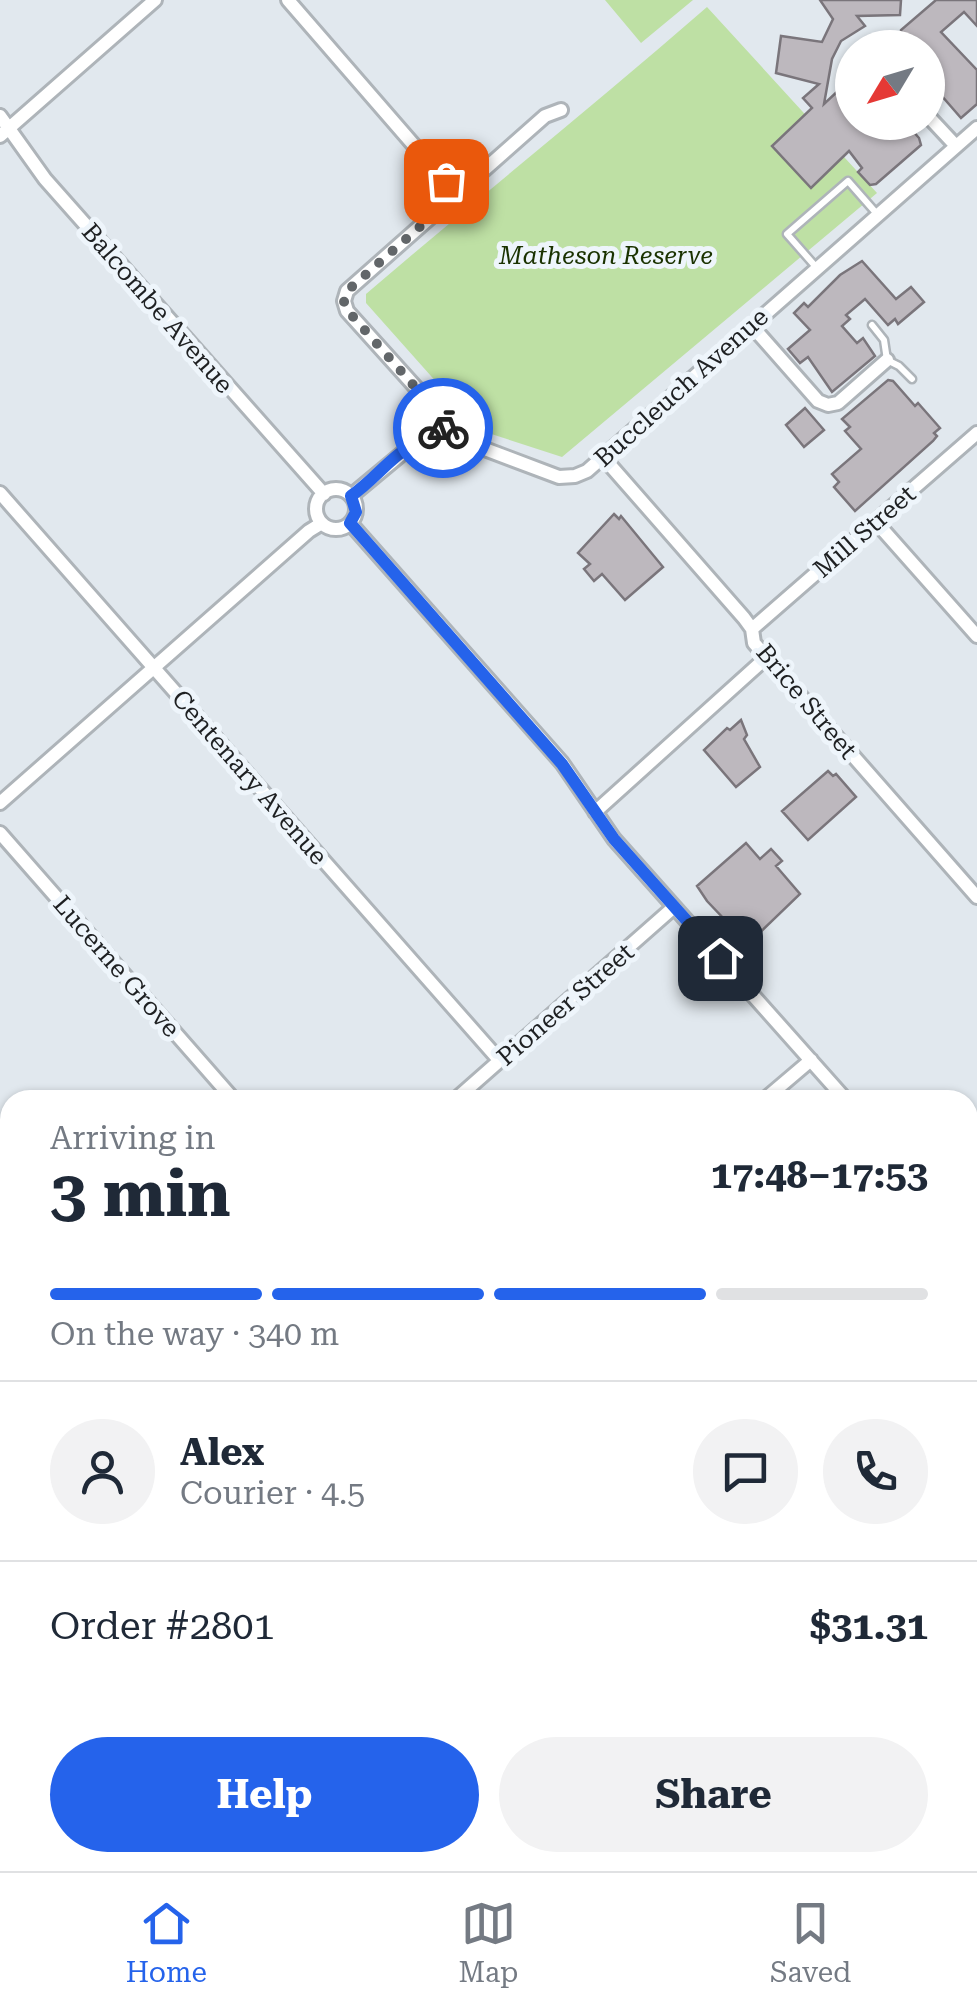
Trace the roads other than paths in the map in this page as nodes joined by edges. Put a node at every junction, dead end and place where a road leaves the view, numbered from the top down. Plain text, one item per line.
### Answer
1 (155, 0) edge
2 (288, 0) edge
3 (561, 110) dead end
4 (3, 126) edge
5 (977, 128) edge
6 (945, 134) edge
7 (956, 146) junction
8 (457, 194) junction
9 (877, 214) junction
10 (816, 267) junction
11 (872, 324) dead end
12 (752, 325) junction
13 (887, 360) junction
14 (912, 379) dead end
15 (977, 433) edge
16 (445, 434) junction
17 (604, 457) junction
18 (0, 493) edge
19 (324, 494) junction
20 (351, 496) junction
21 (876, 522) junction
22 (322, 523) junction
23 (350, 523) junction
24 (752, 629) junction
25 (977, 636) edge
26 (767, 658) junction
27 (155, 668) junction
28 (0, 804) edge
29 (595, 812) junction
30 (0, 833) edge
31 (977, 897) edge
32 (674, 907) junction
33 (811, 1060) junction
34 (500, 1061) junction
35 (225, 1090) edge
36 (467, 1090) edge
37 (776, 1090) edge
38 (837, 1090) edge

1 - 4 street
2 - 8 street
3 - 8 street
4 - 19 street, Balcombe Avenue
5 - 7 street, Buccleuch Avenue
6 - 7 street
7 - 9 street, Buccleuch Avenue
8 - 16 street
9 - 10 street, Buccleuch Avenue
9 - 10 lane
10 - 12 street, Buccleuch Avenue
11 - 13 lane
12 - 13 street
12 - 17 street, Buccleuch Avenue
13 - 14 lane
15 - 21 street, Mill Street
16 - 17 street, Buccleuch Avenue
16 - 20 street
17 - 24 street, Brice Street
18 - 27 street, Centenary Avenue
19 - 20 street
19 - 22 street
20 - 23 street
21 - 24 street, Mill Street
21 - 25 street
22 - 23 street
22 - 27 street
23 - 29 street
24 - 26 street, Brice Street
26 - 29 street
26 - 31 street, Brice Street
27 - 28 street
27 - 34 street, Centenary Avenue
29 - 32 street
30 - 35 street, Lucerne Grove
32 - 33 street
32 - 34 street, Pioneer Street
33 - 37 street
33 - 38 street
34 - 36 street, Pioneer Street

